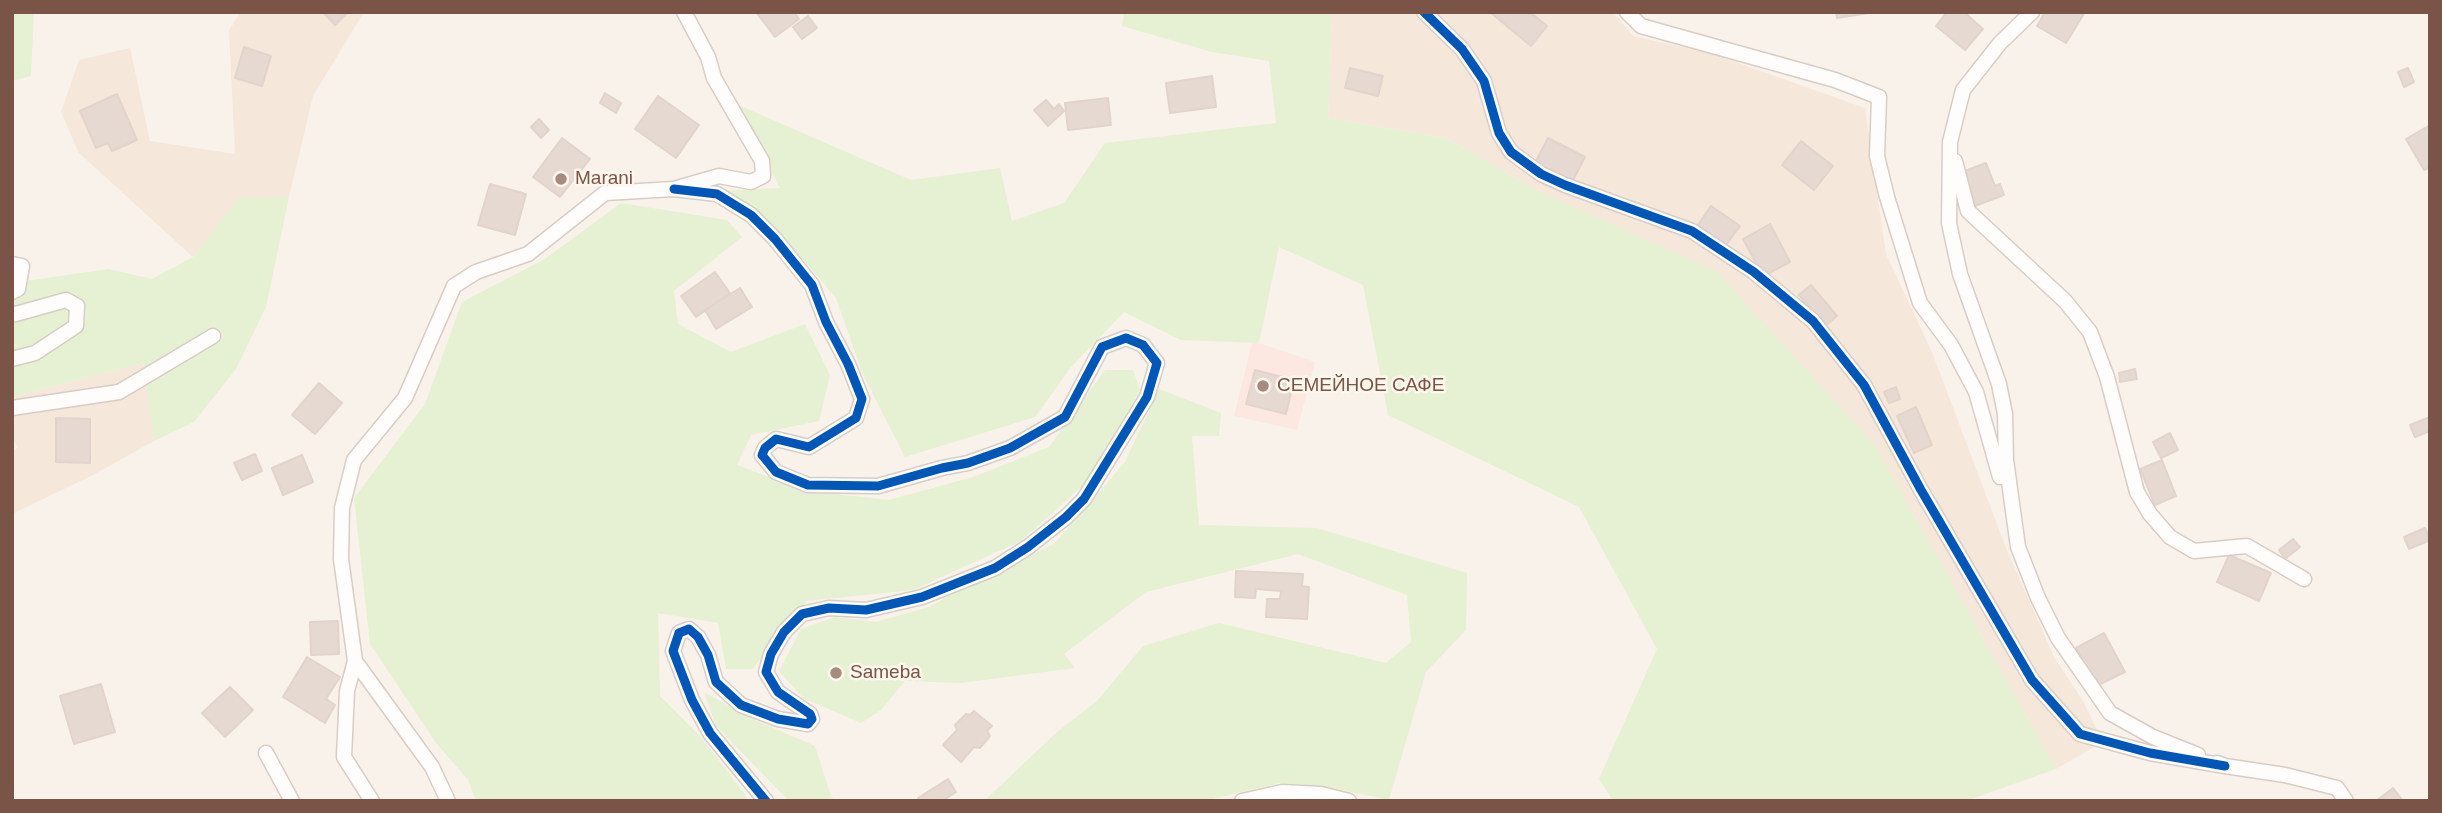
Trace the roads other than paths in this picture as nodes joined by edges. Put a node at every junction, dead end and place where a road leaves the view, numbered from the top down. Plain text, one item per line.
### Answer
1 (684, 12) edge
2 (1424, 12) edge
3 (1627, 12) edge
4 (2032, 12) edge
5 (1950, 142) junction
6 (674, 188) junction
7 (12, 264) edge
8 (12, 292) edge
9 (12, 315) edge
10 (212, 336) dead end
11 (12, 359) edge
12 (12, 408) edge
13 (2018, 547) junction
14 (2304, 579) dead end
15 (355, 661) junction
16 (266, 753) dead end
17 (2225, 766) junction
18 (292, 801) edge
19 (372, 801) edge
20 (448, 801) edge
21 (766, 801) edge
22 (1241, 801) edge
23 (1349, 801) edge
24 (2346, 801) edge

1 - 6 street
2 - 17 street
3 - 13 street
4 - 5 street
5 - 13 street
5 - 14 street
6 - 15 street
6 - 21 street
7 - 8 street
9 - 11 street
10 - 12 street
13 - 17 street
15 - 19 street
15 - 20 street
16 - 18 street
17 - 24 street
22 - 23 street

